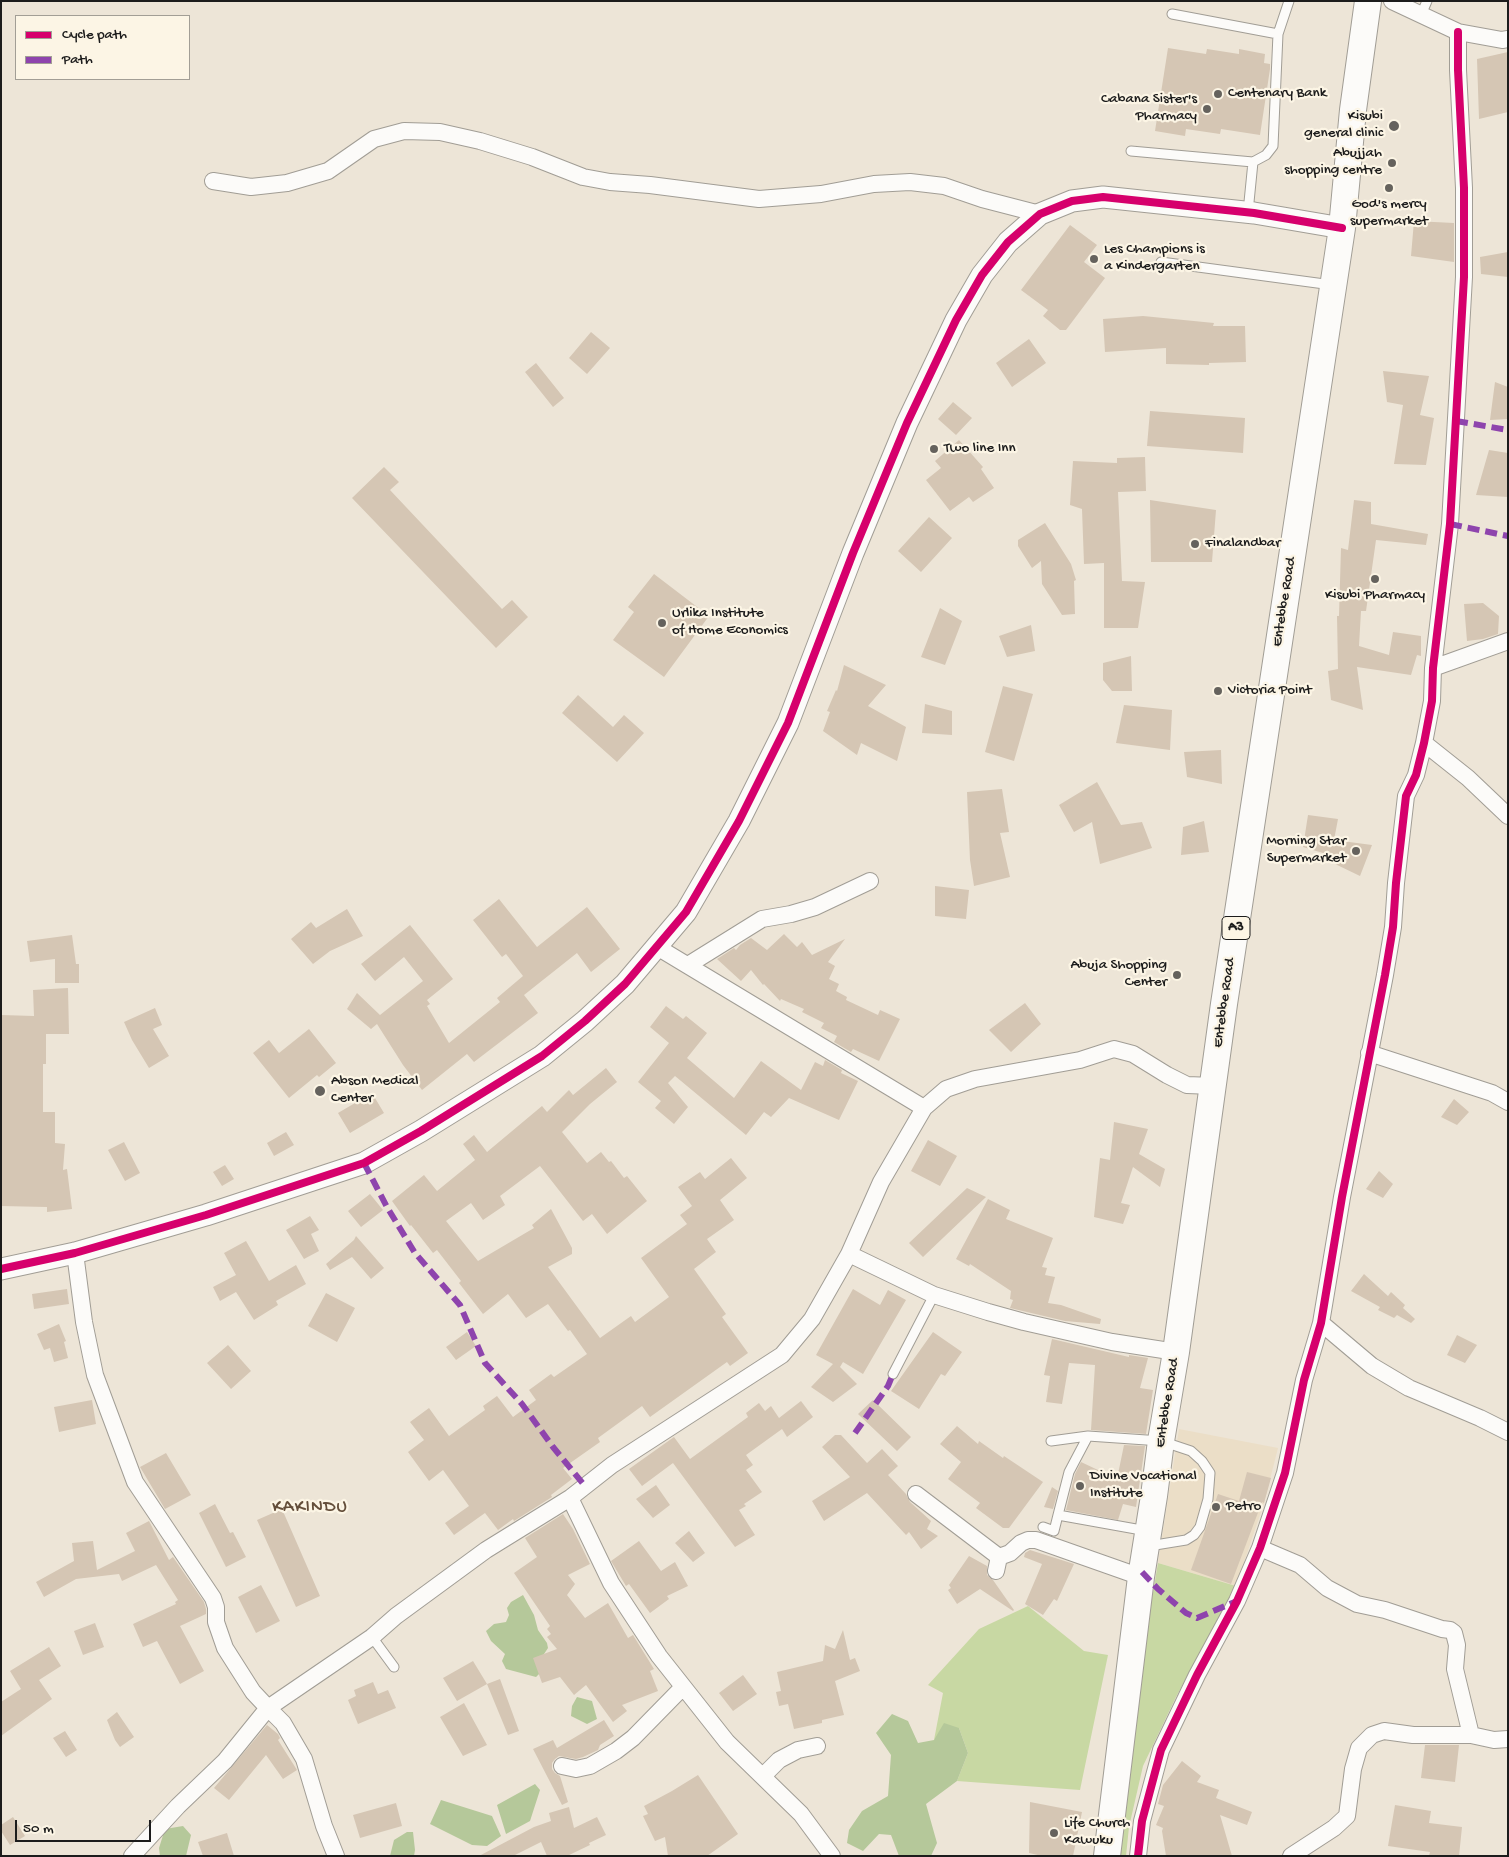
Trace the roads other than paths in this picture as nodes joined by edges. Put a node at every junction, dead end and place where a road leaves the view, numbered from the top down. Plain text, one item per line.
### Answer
1 (1289, 1) edge
2 (1368, 1) edge
3 (1392, 1) edge
4 (1424, 8) edge
5 (1172, 14) dead end
6 (1458, 32) junction
7 (1278, 34) junction
8 (1508, 39) edge
9 (1131, 151) dead end
10 (1253, 162) junction
11 (213, 181) dead end
12 (1248, 212) junction
13 (1040, 214) junction
14 (1342, 228) junction
15 (1161, 262) dead end
16 (1333, 285) junction
17 (1508, 641) edge
18 (1433, 668) junction
19 (1424, 743) junction
20 (1508, 816) edge
21 (870, 881) dead end
22 (657, 947) junction
23 (688, 966) junction
24 (1370, 1053) junction
25 (1214, 1086) junction
26 (1508, 1102) edge
27 (924, 1108) junction
28 (75, 1253) junction
29 (849, 1254) junction
30 (1, 1269) edge
31 (934, 1295) junction
32 (1321, 1323) junction
33 (1176, 1352) junction
34 (892, 1374) dead end
35 (1508, 1432) edge
36 (1088, 1436) junction
37 (1051, 1441) dead end
38 (1161, 1441) junction
39 (916, 1494) dead end
40 (570, 1498) junction
41 (1058, 1515) junction
42 (1043, 1527) dead end
43 (1147, 1539) junction
44 (1260, 1548) junction
45 (1141, 1577) junction
46 (372, 1636) junction
47 (394, 1667) dead end
48 (684, 1687) junction
49 (268, 1708) junction
50 (1471, 1735) junction
51 (1508, 1738) edge
52 (817, 1746) dead end
53 (562, 1766) dead end
54 (763, 1776) junction
55 (132, 1856) edge
56 (336, 1856) edge
57 (832, 1856) edge
58 (1107, 1856) edge
59 (1138, 1856) edge
60 (1291, 1856) edge

1 - 7 lane
2 - 14 main road, Entebbe Road / A3
3 - 4 street
4 - 6 street
5 - 7 lane
6 - 8 street
6 - 18 street
7 - 10 lane
9 - 10 lane
10 - 12 lane
11 - 13 street
12 - 13 street
12 - 14 street
13 - 22 street
14 - 16 main road, Entebbe Road / A3
15 - 16 lane
16 - 25 main road, Entebbe Road / A3
17 - 18 street
18 - 19 street
19 - 20 street
19 - 24 street
21 - 23 street
22 - 23 street
22 - 28 street
23 - 27 street
24 - 26 street
24 - 32 street
25 - 27 street
25 - 33 main road, Entebbe Road / A3
27 - 29 street
28 - 30 street
28 - 49 street
29 - 31 street
29 - 40 street
31 - 33 street
31 - 34 lane
32 - 35 street
32 - 44 street
33 - 38 main road, Entebbe Road / A3
36 - 37 lane
36 - 38 lane
36 - 41 lane
38 - 43 main road, Entebbe Road / A3
38 - 43 lane
39 - 45 street
40 - 46 street
40 - 48 street
41 - 42 lane
41 - 43 lane
43 - 45 main road, Entebbe Road / A3
44 - 50 street
44 - 59 street
45 - 58 main road, Entebbe Road / A3
46 - 47 lane
46 - 49 street
48 - 53 street
48 - 54 street
49 - 55 street
49 - 56 street
50 - 51 street
50 - 60 street
52 - 54 street
54 - 57 street

